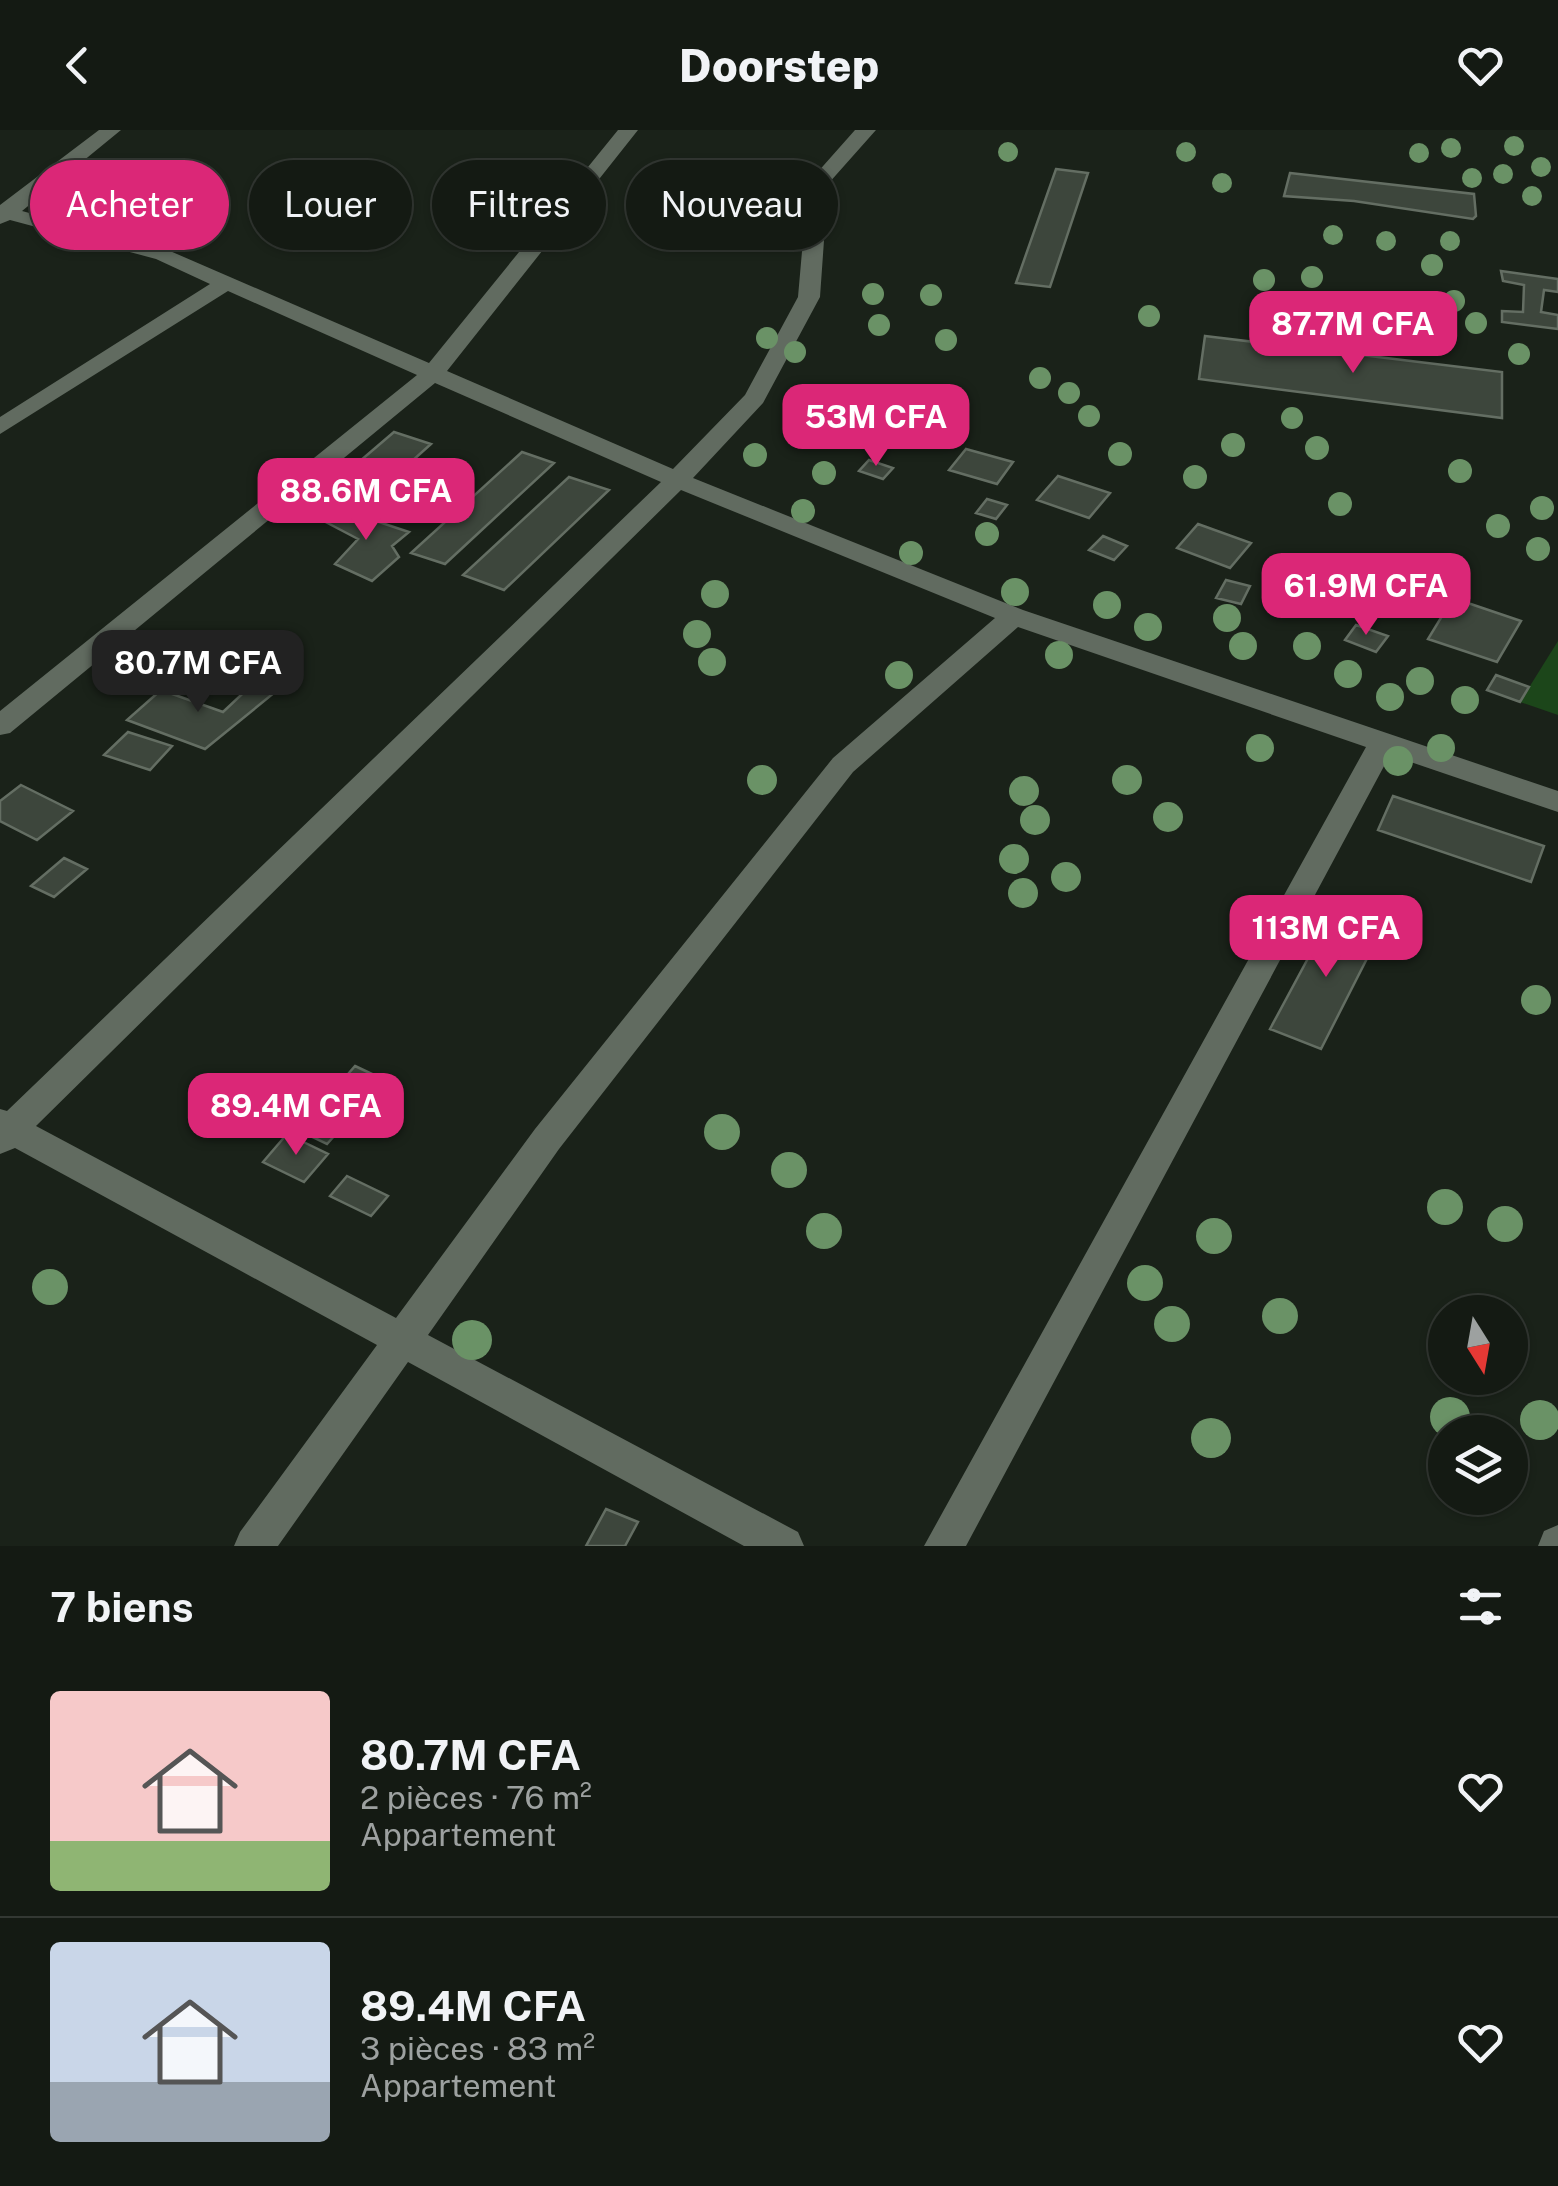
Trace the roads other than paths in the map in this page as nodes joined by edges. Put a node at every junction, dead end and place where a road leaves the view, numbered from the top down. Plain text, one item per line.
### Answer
1 (111, 130) edge
2 (628, 130) edge
3 (866, 130) edge
4 (3, 214) edge
5 (226, 283) junction
6 (432, 374) junction
7 (0, 427) edge
8 (678, 480) junction
9 (1014, 616) junction
10 (0, 726) edge
11 (1382, 744) junction
12 (1558, 802) edge
13 (4, 1131) edge
14 (403, 1340) junction
15 (254, 1546) edge
16 (784, 1546) edge
17 (944, 1546) edge

1 - 4 street
2 - 6 street
3 - 8 street
4 - 5 street
5 - 6 street
5 - 7 street
6 - 8 street
6 - 10 street
8 - 9 street
8 - 13 street
9 - 11 street
9 - 14 street
11 - 12 street
11 - 17 street
13 - 14 street
14 - 15 street
14 - 16 street

